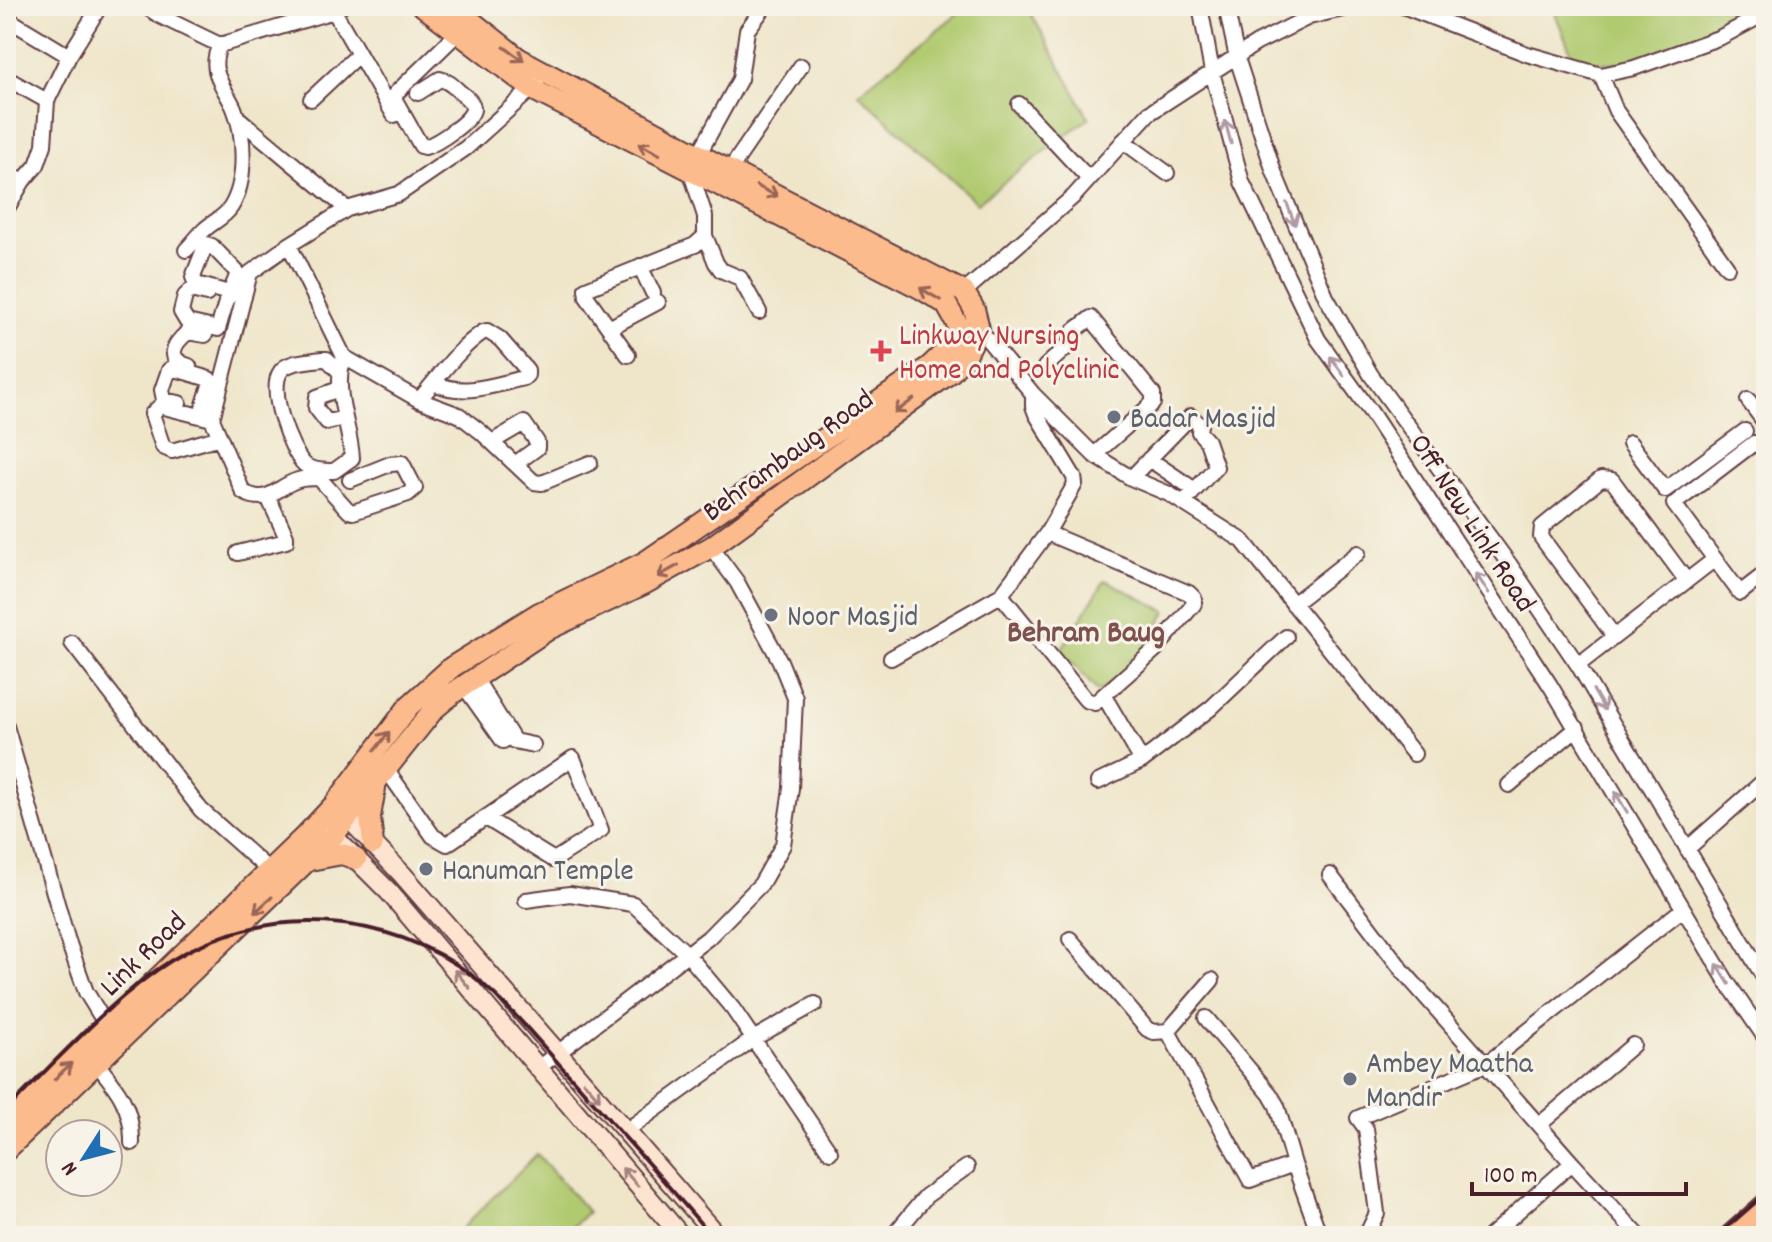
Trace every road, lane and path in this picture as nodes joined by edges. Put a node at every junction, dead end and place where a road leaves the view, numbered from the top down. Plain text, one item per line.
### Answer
1 (100, 6) edge
2 (145, 6) edge
3 (423, 6) edge
4 (452, 6) edge
5 (765, 6) edge
6 (1200, 6) edge
7 (1226, 6) edge
8 (1355, 6) edge
9 (1403, 6) edge
10 (338, 9) edge
11 (1766, 13) edge
12 (6, 18) edge
13 (465, 27) junction
14 (220, 45) junction
15 (359, 54) junction
16 (69, 56) junction
17 (1237, 58) junction
18 (801, 66) dead end
19 (1212, 72) junction
20 (548, 74) junction
21 (1601, 75) junction
22 (6, 78) edge
23 (532, 89) junction
24 (418, 93) dead end
25 (311, 99) dead end
26 (47, 101) junction
27 (1019, 104) dead end
28 (237, 117) junction
29 (1123, 141) junction
30 (420, 159) dead end
31 (694, 163) junction
32 (729, 171) junction
33 (6, 173) edge
34 (1167, 173) dead end
35 (1089, 179) junction
36 (23, 181) junction
37 (347, 209) junction
38 (6, 210) edge
39 (705, 236) junction
40 (289, 245) junction
41 (186, 250) dead end
42 (640, 266) junction
43 (1727, 267) dead end
44 (964, 292) junction
45 (759, 312) dead end
46 (609, 328) junction
47 (969, 328) junction
48 (233, 340) junction
49 (628, 355) dead end
50 (342, 364) junction
51 (1045, 367) dead end
52 (223, 376) junction
53 (434, 383) junction
54 (339, 389) junction
55 (1033, 394) junction
56 (419, 400) junction
57 (1748, 400) dead end
58 (208, 414) junction
59 (345, 418) junction
60 (1766, 424) edge
61 (1745, 431) dead end
62 (215, 438) junction
63 (492, 442) junction
64 (1630, 443) dead end
65 (1766, 454) edge
66 (1094, 455) junction
67 (1149, 459) junction
68 (590, 463) dead end
69 (515, 464) junction
70 (1131, 478) junction
71 (350, 480) dead end
72 (1195, 490) junction
73 (1665, 490) junction
74 (268, 497) junction
75 (1183, 503) junction
76 (1674, 504) junction
77 (1047, 533) junction
78 (711, 547) junction
79 (238, 553) dead end
80 (1358, 553) dead end
81 (1715, 559) junction
82 (1766, 573) edge
83 (1686, 580) junction
84 (1001, 595) junction
85 (1293, 604) junction
86 (1614, 636) junction
87 (1286, 637) dead end
88 (72, 643) dead end
89 (891, 658) dead end
90 (1578, 665) junction
91 (470, 682) junction
92 (1104, 696) junction
93 (6, 726) edge
94 (1577, 728) junction
95 (505, 744) dead end
96 (533, 745) dead end
97 (1414, 754) dead end
98 (1142, 761) junction
99 (382, 775) junction
100 (1766, 779) edge
101 (1098, 782) dead end
102 (1509, 785) dead end
103 (342, 811) junction
104 (486, 818) junction
105 (320, 842) junction
106 (373, 844) junction
107 (1687, 849) junction
108 (356, 859) junction
109 (270, 871) junction
110 (1330, 875) dead end
111 (526, 900) dead end
112 (1683, 909) junction
113 (1070, 939) dead end
114 (687, 954) junction
115 (1212, 980) dead end
116 (1766, 981) edge
117 (815, 1004) dead end
118 (1206, 1018) dead end
119 (108, 1028) junction
120 (1168, 1031) junction
121 (753, 1039) junction
122 (1766, 1039) edge
123 (1633, 1045) dead end
124 (560, 1054) junction
125 (96, 1063) junction
126 (1486, 1064) junction
127 (538, 1068) junction
128 (6, 1125) edge
129 (1539, 1125) junction
130 (627, 1130) junction
131 (132, 1143) dead end
132 (6, 1150) edge
133 (830, 1152) dead end
134 (1572, 1163) junction
135 (1294, 1164) junction
136 (967, 1167) dead end
137 (1766, 1204) edge
138 (1317, 1234) edge
139 (681, 1236) edge
140 (717, 1236) edge
141 (893, 1236) edge
142 (1366, 1236) edge
143 (1490, 1236) edge
144 (1639, 1236) edge
145 (1730, 1236) edge

1 - 16 street
2 - 14 street
3 - 13 main road
4 - 13 main road
5 - 31 street
6 - 19 street, Off New Link Road
7 - 17 street, Off New Link Road
8 - 17 street
9 - 21 street
10 - 14 street
10 - 15 street
11 - 21 street
12 - 16 street
13 -> 20 main road
13 - 23 main road
13 - 24 street
14 - 28 street
15 - 25 street
15 - 30 street
16 - 26 street
17 - 19 street
17 -> 90 street, Off New Link Road
18 - 32 street
19 - 29 street
94 -> 19 street, Off New Link Road
20 - 23 street
20 - 31 main road
21 - 43 street
22 - 26 street
31 -> 23 main road
23 - 37 street
26 - 36 street
27 - 35 street
28 - 37 street
28 - 41 street
29 - 34 street
29 - 35 street
31 - 32 main road
31 - 39 street
47 -> 31 main road
32 -> 44 main road
33 - 36 street
35 - 44 street
36 - 38 street
37 - 40 street
39 - 42 street
39 - 45 street
40 - 48 street
40 - 50 street
42 - 46 street
42 - 46 street
44 - 47 main road
46 - 49 street
47 - 55 street
47 -> 78 main road, Behrambaug Road
103 -> 47 main road, Behrambaug Road
48 - 52 street
48 - 52 street
50 - 54 street
50 - 56 street
50 - 59 street
51 - 66 street
52 - 58 street
53 - 53 street
53 - 56 street
54 - 59 street
54 - 59 street
55 - 66 street
55 - 77 street
56 - 63 street
57 - 60 street
58 - 62 street
58 - 62 street
61 - 73 street
62 - 74 street
63 - 69 street
63 - 69 street
64 - 73 street
65 - 76 street
66 - 70 street
67 - 70 street
67 - 72 street
67 - 72 street
68 - 69 street
70 - 75 street
71 - 74 street
72 - 75 street
73 - 76 street
74 - 79 street
75 - 85 street
76 - 81 street
77 - 84 street
77 - 92 street
78 -> 91 main road, Behrambaug Road
78 - 114 street
80 - 85 street
81 - 82 street
81 - 83 street
83 - 86 street
83 - 86 street
84 - 89 street
84 - 92 street
85 - 97 street
86 - 90 street
87 - 98 street
88 - 109 street
90 -> 107 street, Off New Link Road
91 - 95 street
91 - 96 street
91 - 99 main road, Behrambaug Road
92 - 98 street
93 - 119 street
94 - 102 street
112 -> 94 street, Off New Link Road
98 - 101 street
99 - 103 main road, Behrambaug Road
99 - 104 street
99 - 106 main road
100 - 107 street
103 - 105 main road
103 - 106 main road
104 - 104 street
105 - 108 main road
105 - 108 main road
105 - 109 main road, Link Road
105 -> 125 main road, Link Road
106 - 124 main road
107 - 116 street, Off New Link Road
127 -> 108 main road
109 - 119 main road, Link Road
110 - 126 street
111 - 114 street
122 -> 112 street, Off New Link Road
112 - 126 street
113 - 120 street
114 - 121 street
114 - 124 street
115 - 120 street
117 - 121 street
118 - 135 street
128 -> 119 main road, Link Road
120 - 135 street
121 - 130 street
121 - 133 street
123 - 129 street
124 - 127 street
124 -> 130 main road
125 - 131 street
125 - 132 main road, Link Road
126 - 129 street
126 - 142 street
139 -> 127 main road
129 - 134 street
130 - 140 main road
134 - 143 street
134 - 144 street
135 - 138 street
136 - 141 street
137 - 145 main road

